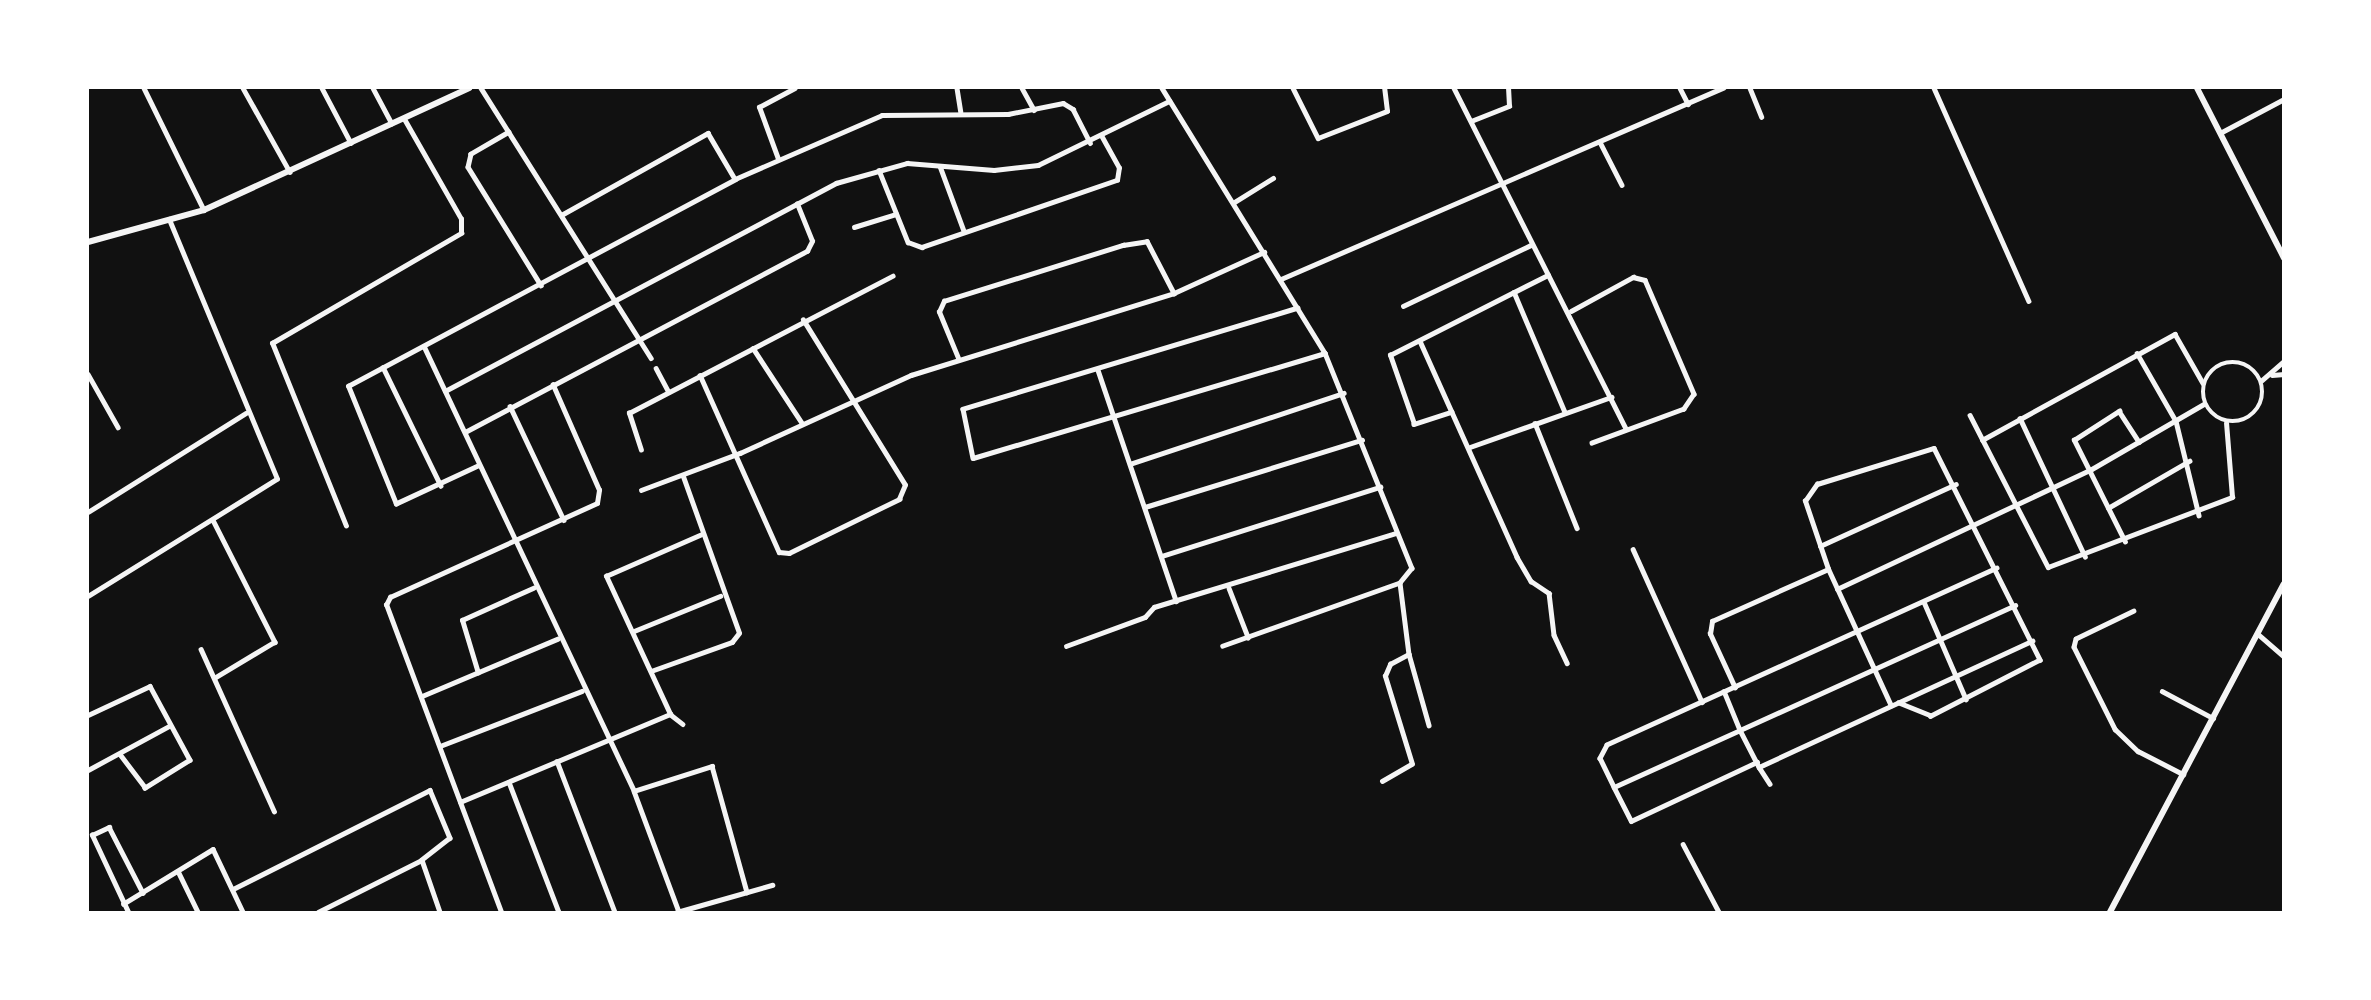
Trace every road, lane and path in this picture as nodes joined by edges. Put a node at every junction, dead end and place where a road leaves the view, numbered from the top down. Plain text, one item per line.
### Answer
1 (144, 88) edge
2 (243, 88) edge
3 (322, 88) edge
4 (373, 88) edge
5 (469, 88) edge
6 (481, 88) edge
7 (794, 88) edge
8 (957, 88) edge
9 (1022, 88) edge
10 (1162, 88) edge
11 (1293, 88) edge
12 (1384, 88) edge
13 (1454, 88) edge
14 (1508, 88) edge
15 (1679, 88) edge
16 (1723, 88) edge
17 (1750, 88) edge
18 (1934, 88) edge
19 (2197, 88) edge
20 (455, 90) edge
21 (2284, 99) edge
22 (1168, 101) junction
23 (1688, 104) junction
24 (1034, 110) junction
25 (961, 112) junction
26 (1762, 117) dead end
27 (404, 119) junction
28 (1471, 121) junction
29 (392, 124) junction
30 (509, 132) junction
31 (2220, 133) junction
32 (1102, 137) junction
33 (1600, 142) junction
34 (351, 144) junction
35 (1090, 144) junction
36 (778, 159) junction
37 (940, 166) junction
38 (879, 170) junction
39 (290, 172) junction
40 (1273, 178) dead end
41 (735, 179) junction
42 (1622, 185) dead end
43 (1500, 186) junction
44 (1233, 203) junction
45 (797, 205) junction
46 (204, 210) junction
47 (563, 214) junction
48 (896, 214) junction
49 (169, 220) junction
50 (854, 227) dead end
51 (964, 231) junction
52 (88, 242) edge
53 (1531, 245) junction
54 (1264, 252) junction
55 (2283, 253) edge
56 (590, 259) junction
57 (1548, 275) junction
58 (892, 276) dead end
59 (1281, 279) junction
60 (541, 285) junction
61 (1514, 292) junction
62 (1174, 293) junction
63 (616, 301) junction
64 (2029, 301) dead end
65 (1403, 306) dead end
66 (1298, 308) junction
67 (1571, 311) junction
68 (803, 320) junction
69 (641, 341) junction
70 (1420, 341) junction
71 (424, 346) junction
72 (753, 348) junction
73 (1325, 352) junction
74 (2137, 353) junction
75 (651, 358) dead end
76 (958, 358) junction
77 (2284, 361) edge
78 (383, 367) junction
79 (656, 368) dead end
80 (1098, 369) junction
81 (88, 373) edge
82 (2284, 374) edge
83 (700, 375) junction
84 (2271, 375) junction
85 (2261, 381) junction
86 (2203, 383) junction
87 (553, 385) junction
88 (445, 391) junction
89 (669, 392) junction
90 (1343, 393) junction
91 (1611, 397) junction
92 (857, 401) junction
93 (2204, 404) junction
94 (510, 406) junction
95 (1451, 412) junction
96 (1565, 412) junction
97 (246, 413) junction
98 (1970, 415) dead end
99 (1114, 416) junction
100 (2020, 418) junction
101 (2176, 421) junction
102 (2226, 422) junction
103 (802, 423) junction
104 (1535, 423) junction
105 (118, 428) dead end
106 (1626, 429) junction
107 (465, 432) junction
108 (1362, 440) junction
109 (1982, 440) junction
110 (2140, 442) junction
111 (1592, 443) dead end
112 (1470, 447) junction
113 (641, 450) dead end
114 (737, 454) junction
115 (2189, 461) junction
116 (1130, 464) junction
117 (478, 466) junction
118 (2090, 470) junction
119 (683, 477) junction
120 (1956, 484) junction
121 (441, 486) junction
122 (1380, 486) junction
123 (2055, 487) junction
124 (641, 490) dead end
125 (2015, 506) junction
126 (1145, 507) junction
127 (2108, 508) junction
128 (88, 512) edge
129 (2199, 515) junction
130 (213, 520) junction
131 (564, 520) junction
132 (1977, 525) junction
133 (346, 526) dead end
134 (1577, 528) dead end
135 (1396, 533) junction
136 (700, 535) junction
137 (2126, 542) junction
138 (513, 543) junction
139 (1820, 546) junction
140 (1633, 549) dead end
141 (1162, 556) junction
142 (2085, 556) junction
143 (1997, 568) junction
144 (1828, 569) junction
145 (1400, 583) junction
146 (2284, 584) edge
147 (533, 588) junction
148 (1229, 588) junction
149 (1837, 589) junction
150 (88, 596) edge
151 (721, 596) junction
152 (1176, 601) junction
153 (1924, 602) junction
154 (2015, 605) junction
155 (2134, 611) dead end
156 (634, 631) junction
157 (1857, 633) junction
158 (2258, 634) junction
159 (1248, 637) junction
160 (557, 639) junction
161 (1940, 640) junction
162 (2032, 641) junction
163 (1066, 646) dead end
164 (1223, 646) dead end
165 (201, 649) dead end
166 (1409, 654) junction
167 (2284, 657) edge
168 (1567, 663) dead end
169 (1874, 670) junction
170 (651, 671) junction
171 (478, 673) junction
172 (1955, 676) junction
173 (215, 678) junction
174 (1735, 688) junction
175 (582, 691) junction
176 (1724, 691) junction
177 (2162, 691) dead end
178 (422, 696) junction
179 (1966, 699) junction
180 (1702, 702) junction
181 (1898, 702) junction
182 (1891, 706) junction
183 (670, 714) junction
184 (88, 715) edge
185 (2213, 718) junction
186 (683, 724) dead end
187 (1429, 724) dead end
188 (169, 726) junction
189 (1740, 730) junction
190 (611, 742) junction
191 (440, 746) junction
192 (120, 755) junction
193 (557, 761) junction
194 (1758, 764) junction
195 (88, 770) edge
196 (2184, 775) junction
197 (1382, 780) dead end
198 (509, 782) junction
199 (1770, 784) dead end
200 (1614, 787) junction
201 (634, 792) junction
202 (460, 802) junction
203 (274, 811) dead end
204 (1683, 844) dead end
205 (422, 860) junction
206 (178, 871) junction
207 (772, 885) dead end
208 (233, 889) junction
209 (747, 892) junction
210 (144, 893) junction
211 (124, 904) junction
212 (128, 912) edge
213 (198, 912) edge
214 (243, 912) edge
215 (318, 912) edge
216 (440, 912) edge
217 (501, 912) edge
218 (559, 912) edge
219 (615, 912) edge
220 (678, 912) edge
221 (1719, 912) edge
222 (2110, 912) edge

1 - 46 street
2 - 39 street
3 - 34 street
4 - 29 street
5 - 20 main road
6 - 30 street
7 - 36 street
8 - 25 street
9 - 24 street
10 - 22 street
11 - 12 street
13 - 28 street
14 - 28 street
15 - 23 street
16 - 23 street
17 - 26 street
18 - 64 street
19 - 31 main road
20 - 27 main road
21 - 31 street
22 - 32 street
22 - 44 street
23 - 33 street
24 - 25 street
24 - 35 street
25 - 36 street
27 - 29 main road
27 - 133 street
28 - 43 street
29 - 34 main road
30 - 47 street
30 - 60 street
31 - 55 main road
32 - 35 street
32 - 51 street
33 - 42 street
33 - 43 street
34 - 39 main road
35 - 37 street
36 - 41 street
37 - 38 street
37 - 51 street
38 - 45 street
38 - 48 street
39 - 46 main road
40 - 44 street
41 - 47 street
41 - 56 street
43 - 53 street
43 - 59 street
44 - 54 street
45 - 63 street
45 - 69 street
46 - 49 main road
47 - 56 street
48 - 50 street
48 - 51 street
49 - 52 main road
49 - 97 street
53 - 57 street
53 - 65 street
54 - 59 street
54 - 62 street
56 - 60 street
56 - 63 street
57 - 61 street
57 - 67 street
58 - 68 street
59 - 66 street
60 - 71 street
61 - 70 street
61 - 96 street
62 - 76 street
62 - 76 street
63 - 69 street
63 - 88 street
66 - 73 street
66 - 80 street
67 - 91 street
67 - 106 street
68 - 72 street
68 - 92 street
69 - 75 street
69 - 87 street
70 - 95 street
70 - 95 street
71 - 78 street
71 - 88 street
72 - 83 street
72 - 103 street
73 - 90 street
73 - 99 street
74 - 86 street
74 - 100 street
74 - 101 street
76 - 92 street
77 - 84 street
78 - 121 street
78 - 121 street
79 - 89 street
80 - 99 street
80 - 99 street
81 - 105 street
82 - 84 street
83 - 89 street
83 - 114 street
84 - 85 street
85 - 86 street
85 - 102 street
86 - 93 street
87 - 94 street
87 - 131 street
88 - 107 street
89 - 113 street
90 - 108 street
90 - 116 street
91 - 96 street
91 - 106 street
92 - 103 street
92 - 114 street
93 - 101 street
93 - 102 street
94 - 107 street
94 - 131 street
95 - 112 street
96 - 104 street
97 - 128 street
97 - 130 street
98 - 109 street
99 - 116 street
100 - 109 street
100 - 123 street
101 - 110 street
101 - 115 street
102 - 129 street
103 - 114 street
104 - 112 street
104 - 134 street
106 - 111 street
107 - 117 street
108 - 122 street
108 - 126 street
109 - 125 street
110 - 118 street
110 - 118 street
112 - 168 street
114 - 119 street
115 - 127 street
115 - 129 street
116 - 126 street
117 - 121 street
117 - 138 street
118 - 123 street
118 - 127 street
119 - 124 street
119 - 136 street
120 - 132 street
120 - 139 street
120 - 139 street
122 - 135 street
122 - 141 street
123 - 125 street
123 - 142 street
125 - 132 street
125 - 142 street
126 - 141 street
127 - 137 street
129 - 137 street
130 - 150 street
130 - 173 street
131 - 138 street
132 - 143 street
132 - 149 street
135 - 145 street
135 - 148 street
136 - 151 street
136 - 156 street
137 - 142 street
138 - 147 street
138 - 178 street
139 - 144 street
140 - 180 street
141 - 152 street
143 - 153 street
143 - 154 street
144 - 149 street
144 - 174 street
145 - 159 street
145 - 166 street
146 - 158 main road
147 - 160 street
147 - 171 street
148 - 152 street
148 - 159 street
149 - 157 street
151 - 156 street
151 - 170 street
152 - 163 street
153 - 157 street
153 - 161 street
154 - 161 street
154 - 162 street
155 - 196 street
156 - 170 street
157 - 169 street
157 - 174 street
158 - 167 street
158 - 185 main road
159 - 164 street
160 - 171 street
160 - 175 street
161 - 169 street
161 - 172 street
162 - 172 street
162 - 179 street
165 - 173 street
166 - 187 street
166 - 197 street
169 - 182 street
169 - 189 street
170 - 183 street
171 - 178 street
172 - 179 street
172 - 181 street
173 - 203 street
174 - 176 street
175 - 190 street
175 - 191 street
176 - 180 street
176 - 189 street
177 - 185 street
178 - 191 street
179 - 181 street
180 - 200 street
181 - 182 street
182 - 194 street
183 - 186 street
183 - 190 street
184 - 188 street
185 - 196 main road
188 - 192 street
188 - 192 street
189 - 194 street
189 - 200 street
190 - 193 street
190 - 201 street
191 - 202 street
192 - 195 street
193 - 198 street
193 - 219 street
194 - 199 street
194 - 200 street
196 - 222 main road
198 - 202 street
198 - 218 street
201 - 209 street
201 - 220 street
202 - 217 street
204 - 221 street
205 - 208 street
205 - 215 street
205 - 216 street
206 - 208 street
206 - 210 street
206 - 213 street
207 - 209 street
208 - 214 street
209 - 220 street
210 - 211 street
210 - 211 street
211 - 212 street

